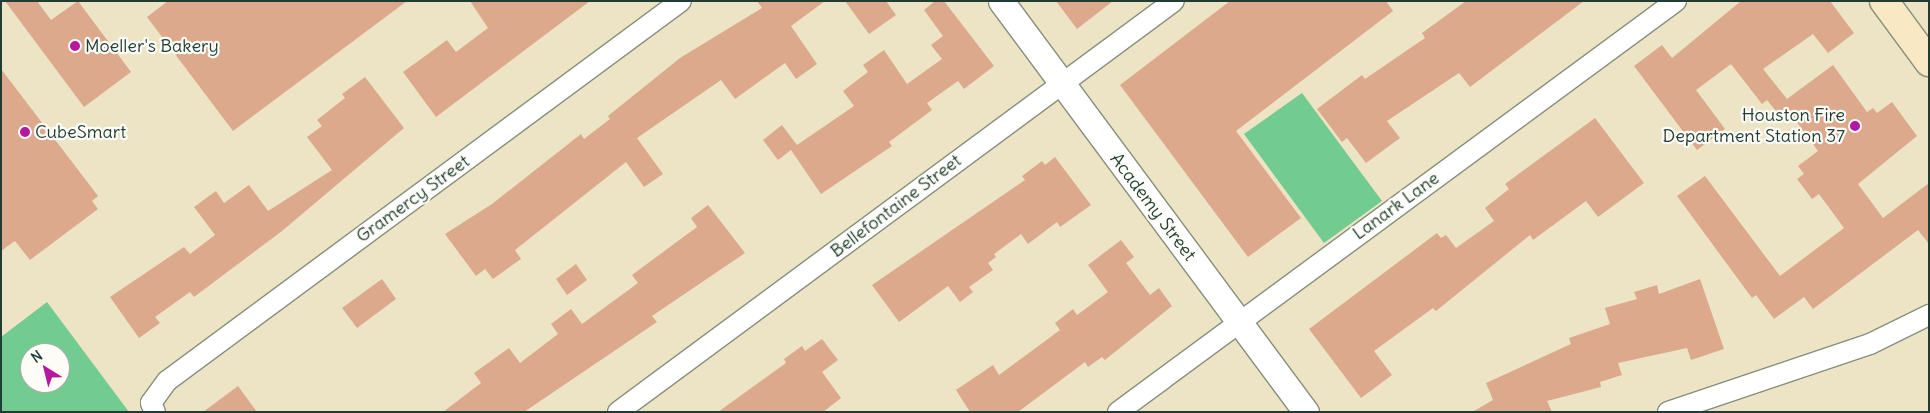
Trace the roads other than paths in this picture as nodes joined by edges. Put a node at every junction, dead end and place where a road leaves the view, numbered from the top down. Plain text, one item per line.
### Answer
1 (681, 1) edge
2 (1001, 1) edge
3 (1174, 1) edge
4 (1676, 1) edge
5 (1890, 3) edge
6 (1925, 51) edge
7 (1062, 83) junction
8 (1929, 315) edge
9 (1239, 322) junction
10 (153, 407) edge
11 (618, 412) edge
12 (1118, 412) edge
13 (1306, 412) edge
14 (1668, 412) edge

1 - 10 street, Gramercy Street
2 - 7 street, Academy Street
3 - 7 street, Bellefontaine Street
4 - 9 street, Lanark Lane
5 - 6 main road
7 - 9 street, Academy Street
7 - 11 street, Bellefontaine Street
8 - 14 street
9 - 12 street, Lanark Lane
9 - 13 street, Academy Street

